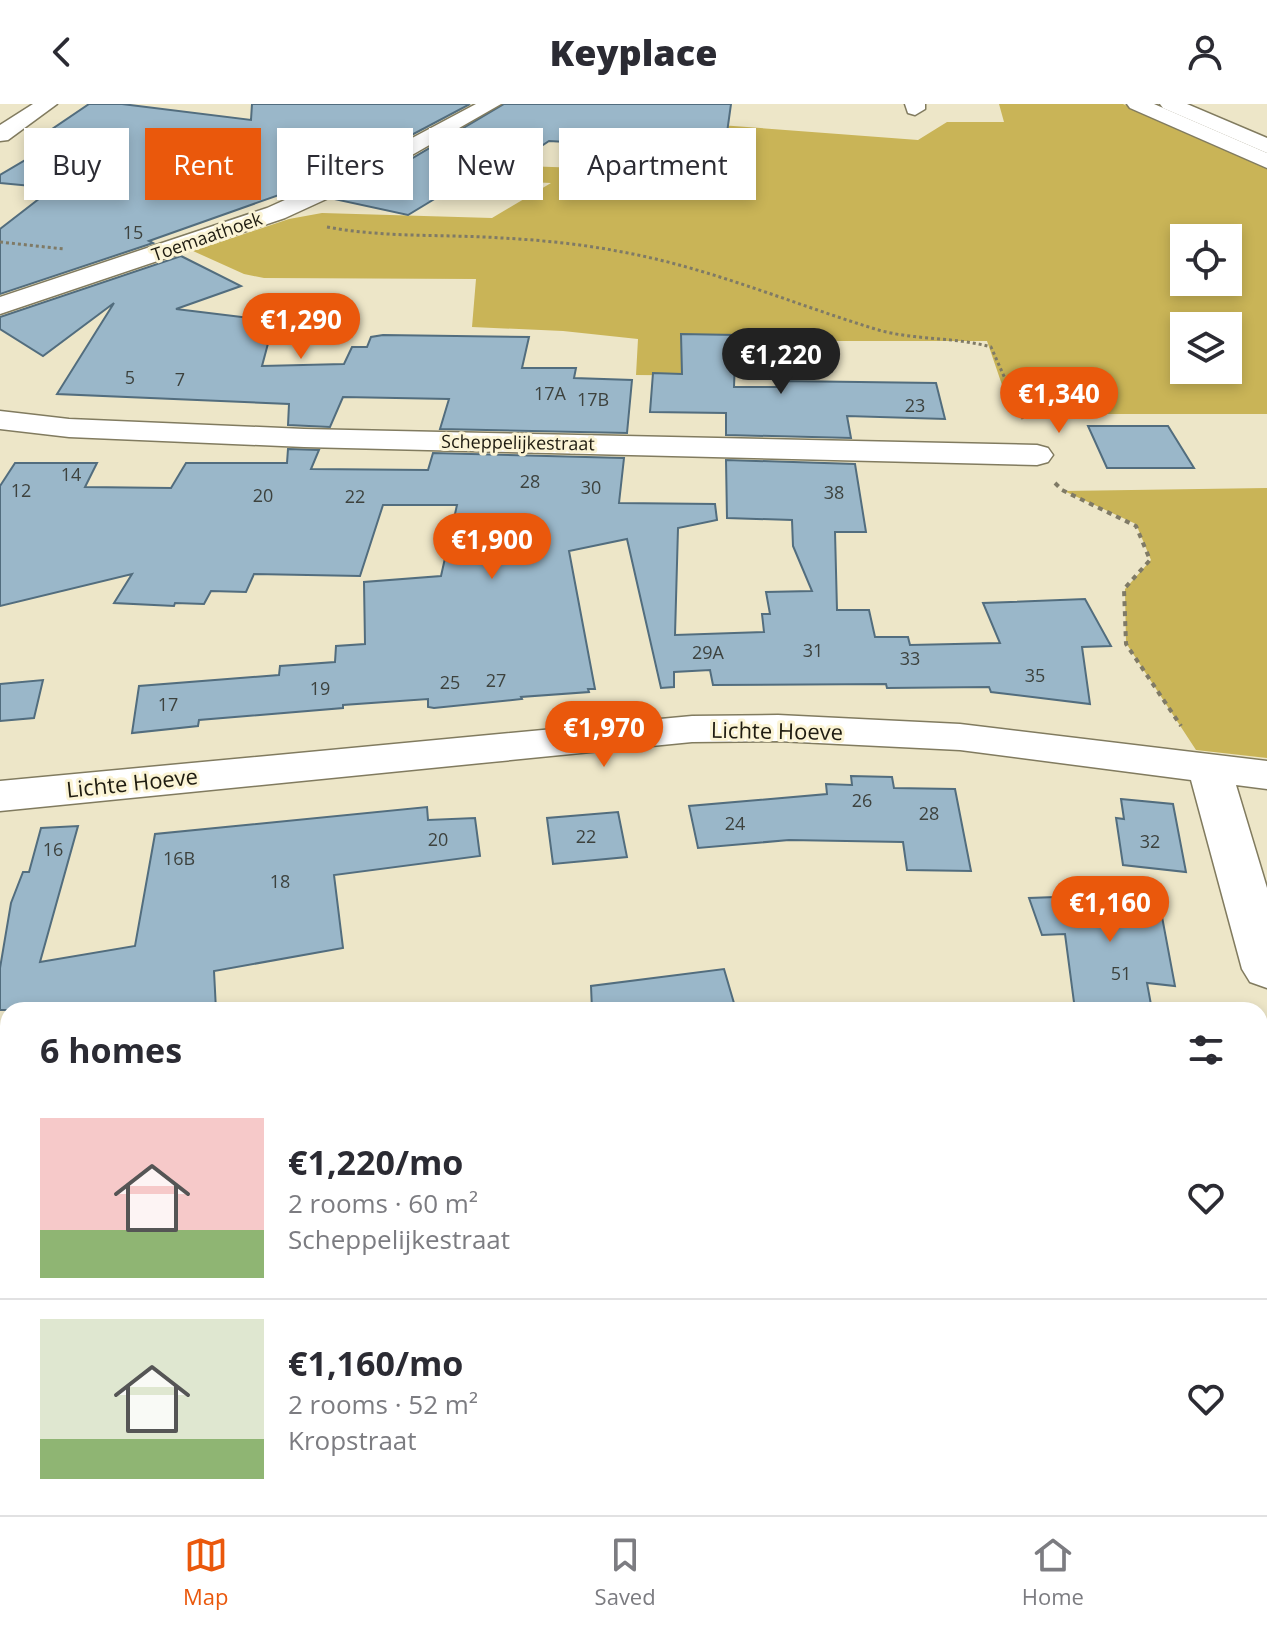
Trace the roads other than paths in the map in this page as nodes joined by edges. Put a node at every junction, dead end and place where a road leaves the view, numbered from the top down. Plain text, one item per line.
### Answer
1 (47, 104) edge
2 (491, 104) edge
3 (1137, 104) edge
4 (1170, 104) edge
5 (0, 135) edge
6 (1267, 146) edge
7 (1267, 161) edge
8 (0, 306) edge
9 (1023, 419) road end
10 (0, 420) edge
11 (1210, 770) junction
12 (1267, 775) edge
13 (0, 796) edge
14 (1267, 969) edge

1 - 5 main road
2 - 8 main road, Toemaathoek
3 - 7 main road
4 - 6 main road
9 - 10 main road, Scheppelijkestraat
11 - 12 main road, Lichte Hoeve
11 - 13 main road, Lichte Hoeve
11 - 14 main road

